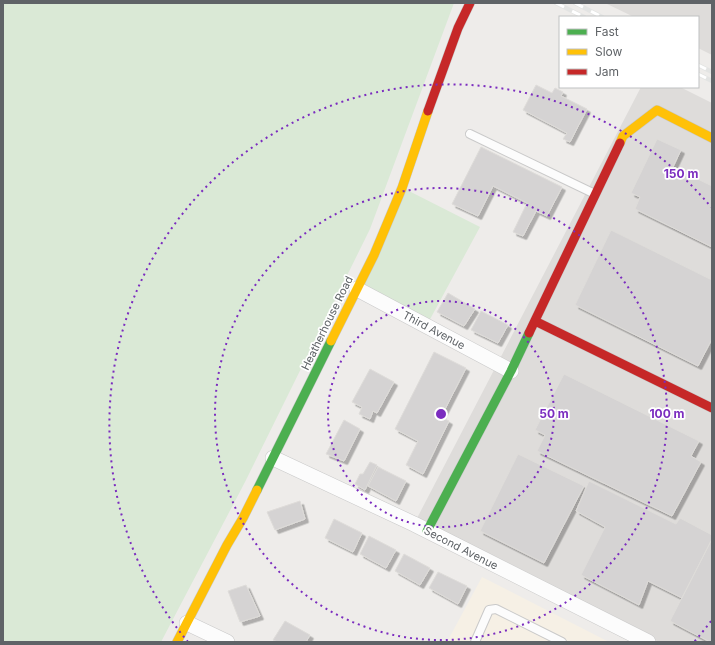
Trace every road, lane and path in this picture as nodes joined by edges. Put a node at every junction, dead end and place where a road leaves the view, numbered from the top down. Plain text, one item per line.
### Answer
1 (470, 3) edge
2 (470, 134) dead end
3 (712, 138) edge
4 (595, 194) junction
5 (357, 289) junction
6 (535, 321) junction
7 (511, 371) junction
8 (712, 408) edge
9 (273, 458) junction
10 (427, 531) junction
11 (187, 622) junction
12 (479, 641) edge
13 (177, 642) edge
14 (227, 642) edge
15 (562, 642) edge
16 (648, 642) edge

1 - 5 street, Heatherhouse Road
2 - 4 lane
3 - 4 street
4 - 6 street
5 - 7 street, Third Avenue
5 - 9 street, Heatherhouse Road
6 - 7 street
6 - 8 street
7 - 10 street
9 - 10 street, Second Avenue
9 - 11 street, Heatherhouse Road
10 - 16 street, Second Avenue
11 - 13 street, Heatherhouse Road
11 - 14 street
12 - 15 lane

